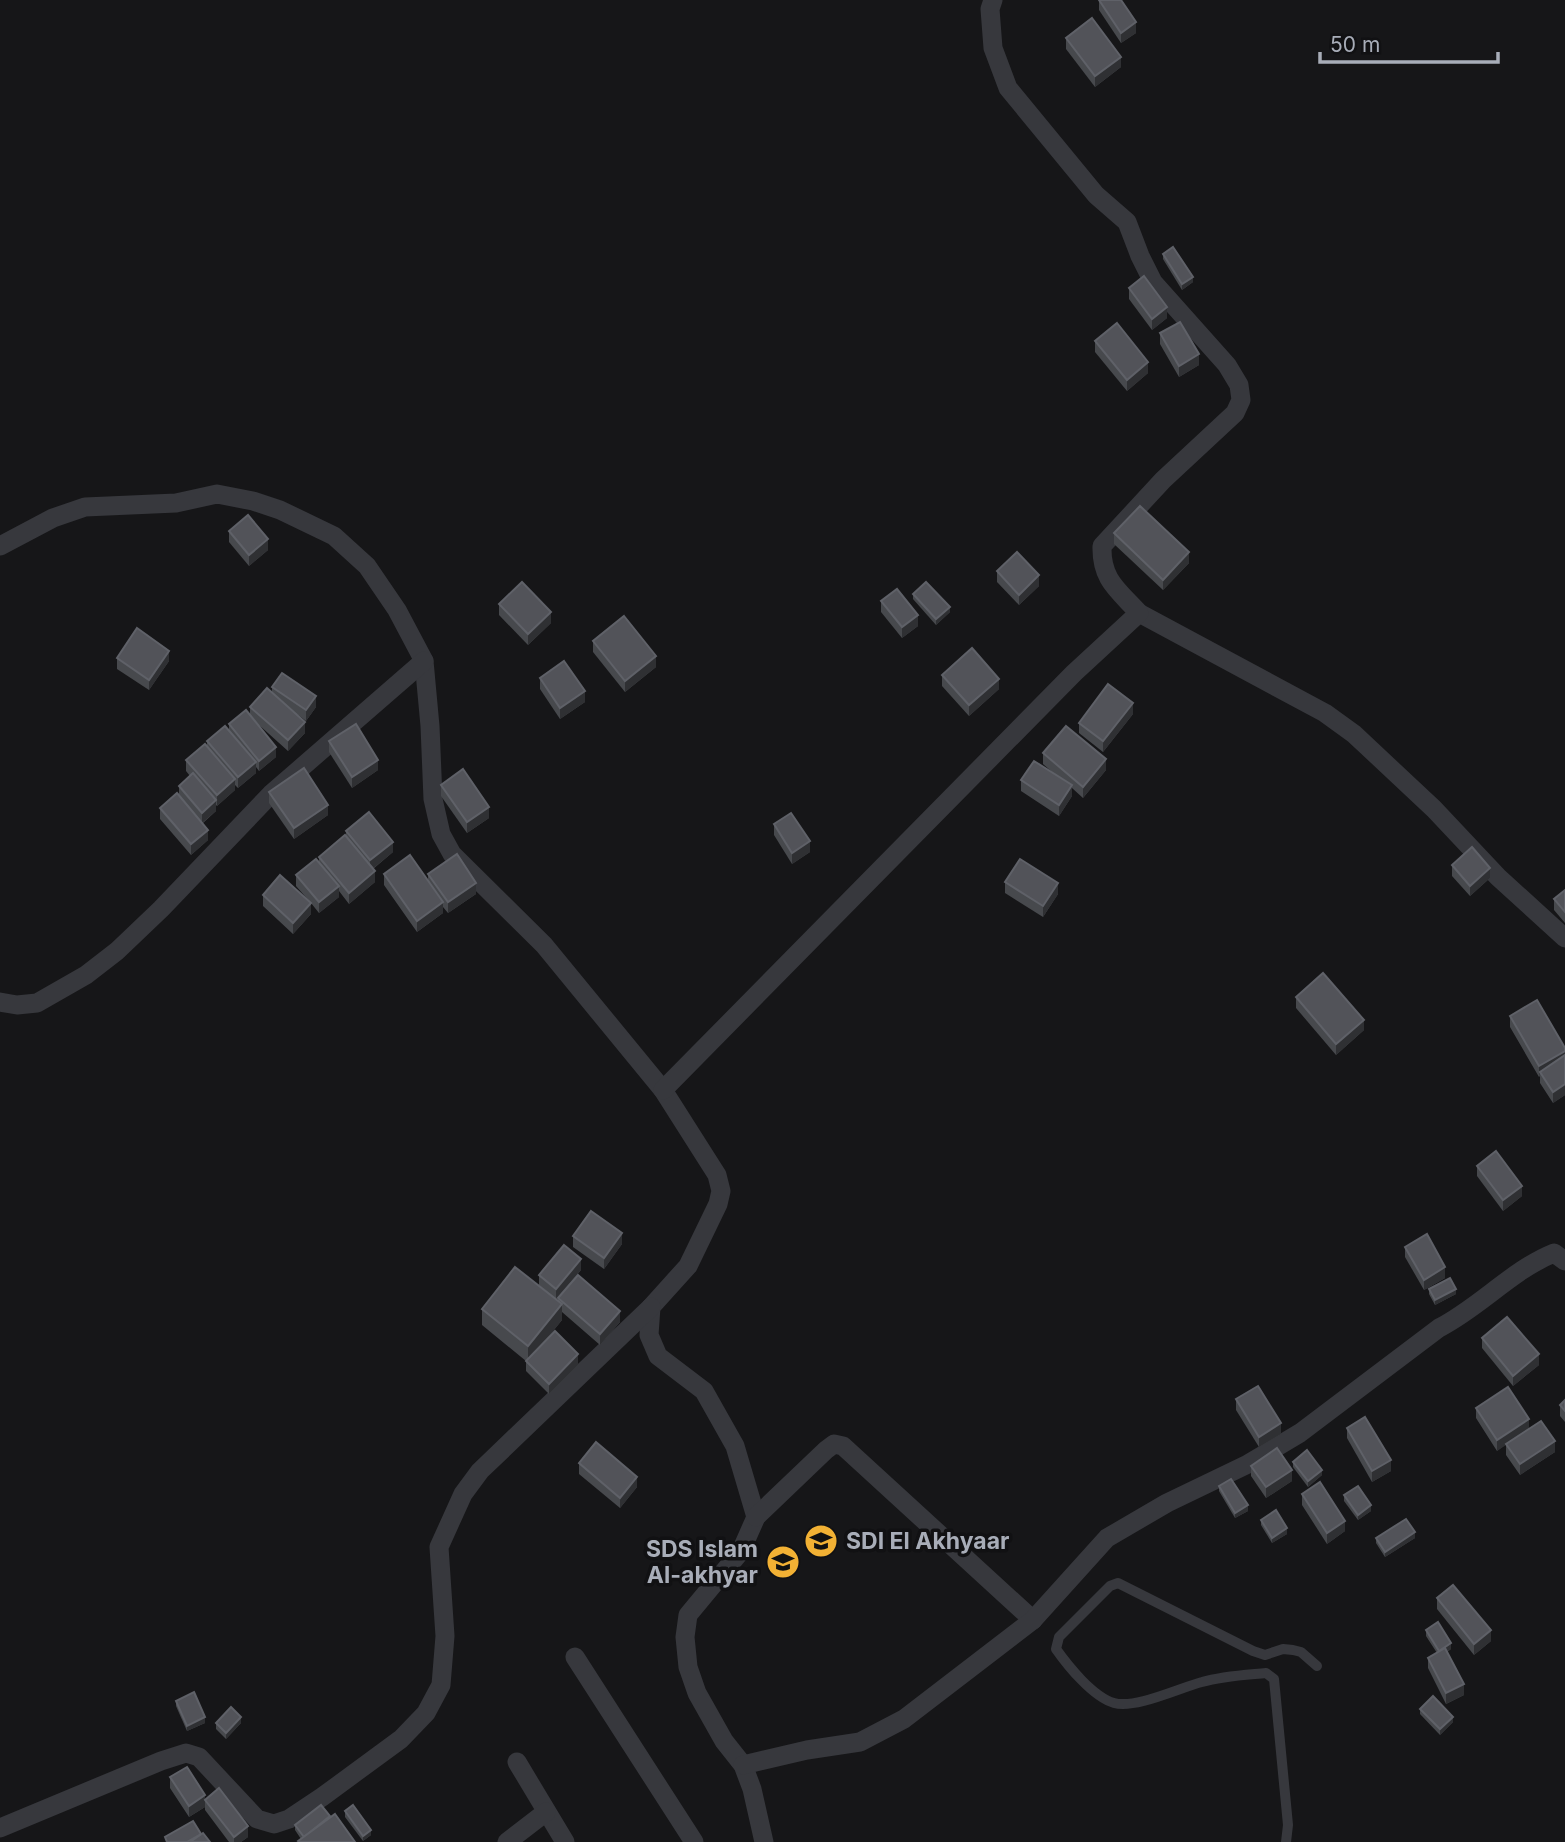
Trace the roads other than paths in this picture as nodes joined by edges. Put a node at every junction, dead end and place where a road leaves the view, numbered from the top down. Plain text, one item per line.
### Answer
1 (993, 0) edge
2 (0, 546) edge
3 (1139, 613) junction
4 (424, 661) junction
5 (1565, 938) edge
6 (0, 1002) edge
7 (663, 1090) junction
8 (1565, 1261) edge
9 (651, 1307) junction
10 (756, 1517) junction
11 (1033, 1620) junction
12 (575, 1657) dead end
13 (1317, 1665) dead end
14 (517, 1762) dead end
15 (743, 1765) junction
16 (546, 1812) junction
17 (0, 1828) edge
18 (507, 1842) edge
19 (565, 1842) edge
20 (694, 1842) edge
21 (764, 1842) edge
22 (1286, 1842) edge

1 - 3 street
2 - 4 street
3 - 5 street
3 - 7 street
4 - 6 street
4 - 7 street
7 - 9 street
8 - 11 street
9 - 10 street
9 - 17 street
10 - 11 street
10 - 15 street
11 - 15 street
12 - 20 street
13 - 22 lane
14 - 16 street
15 - 21 street
16 - 18 street
16 - 19 street

